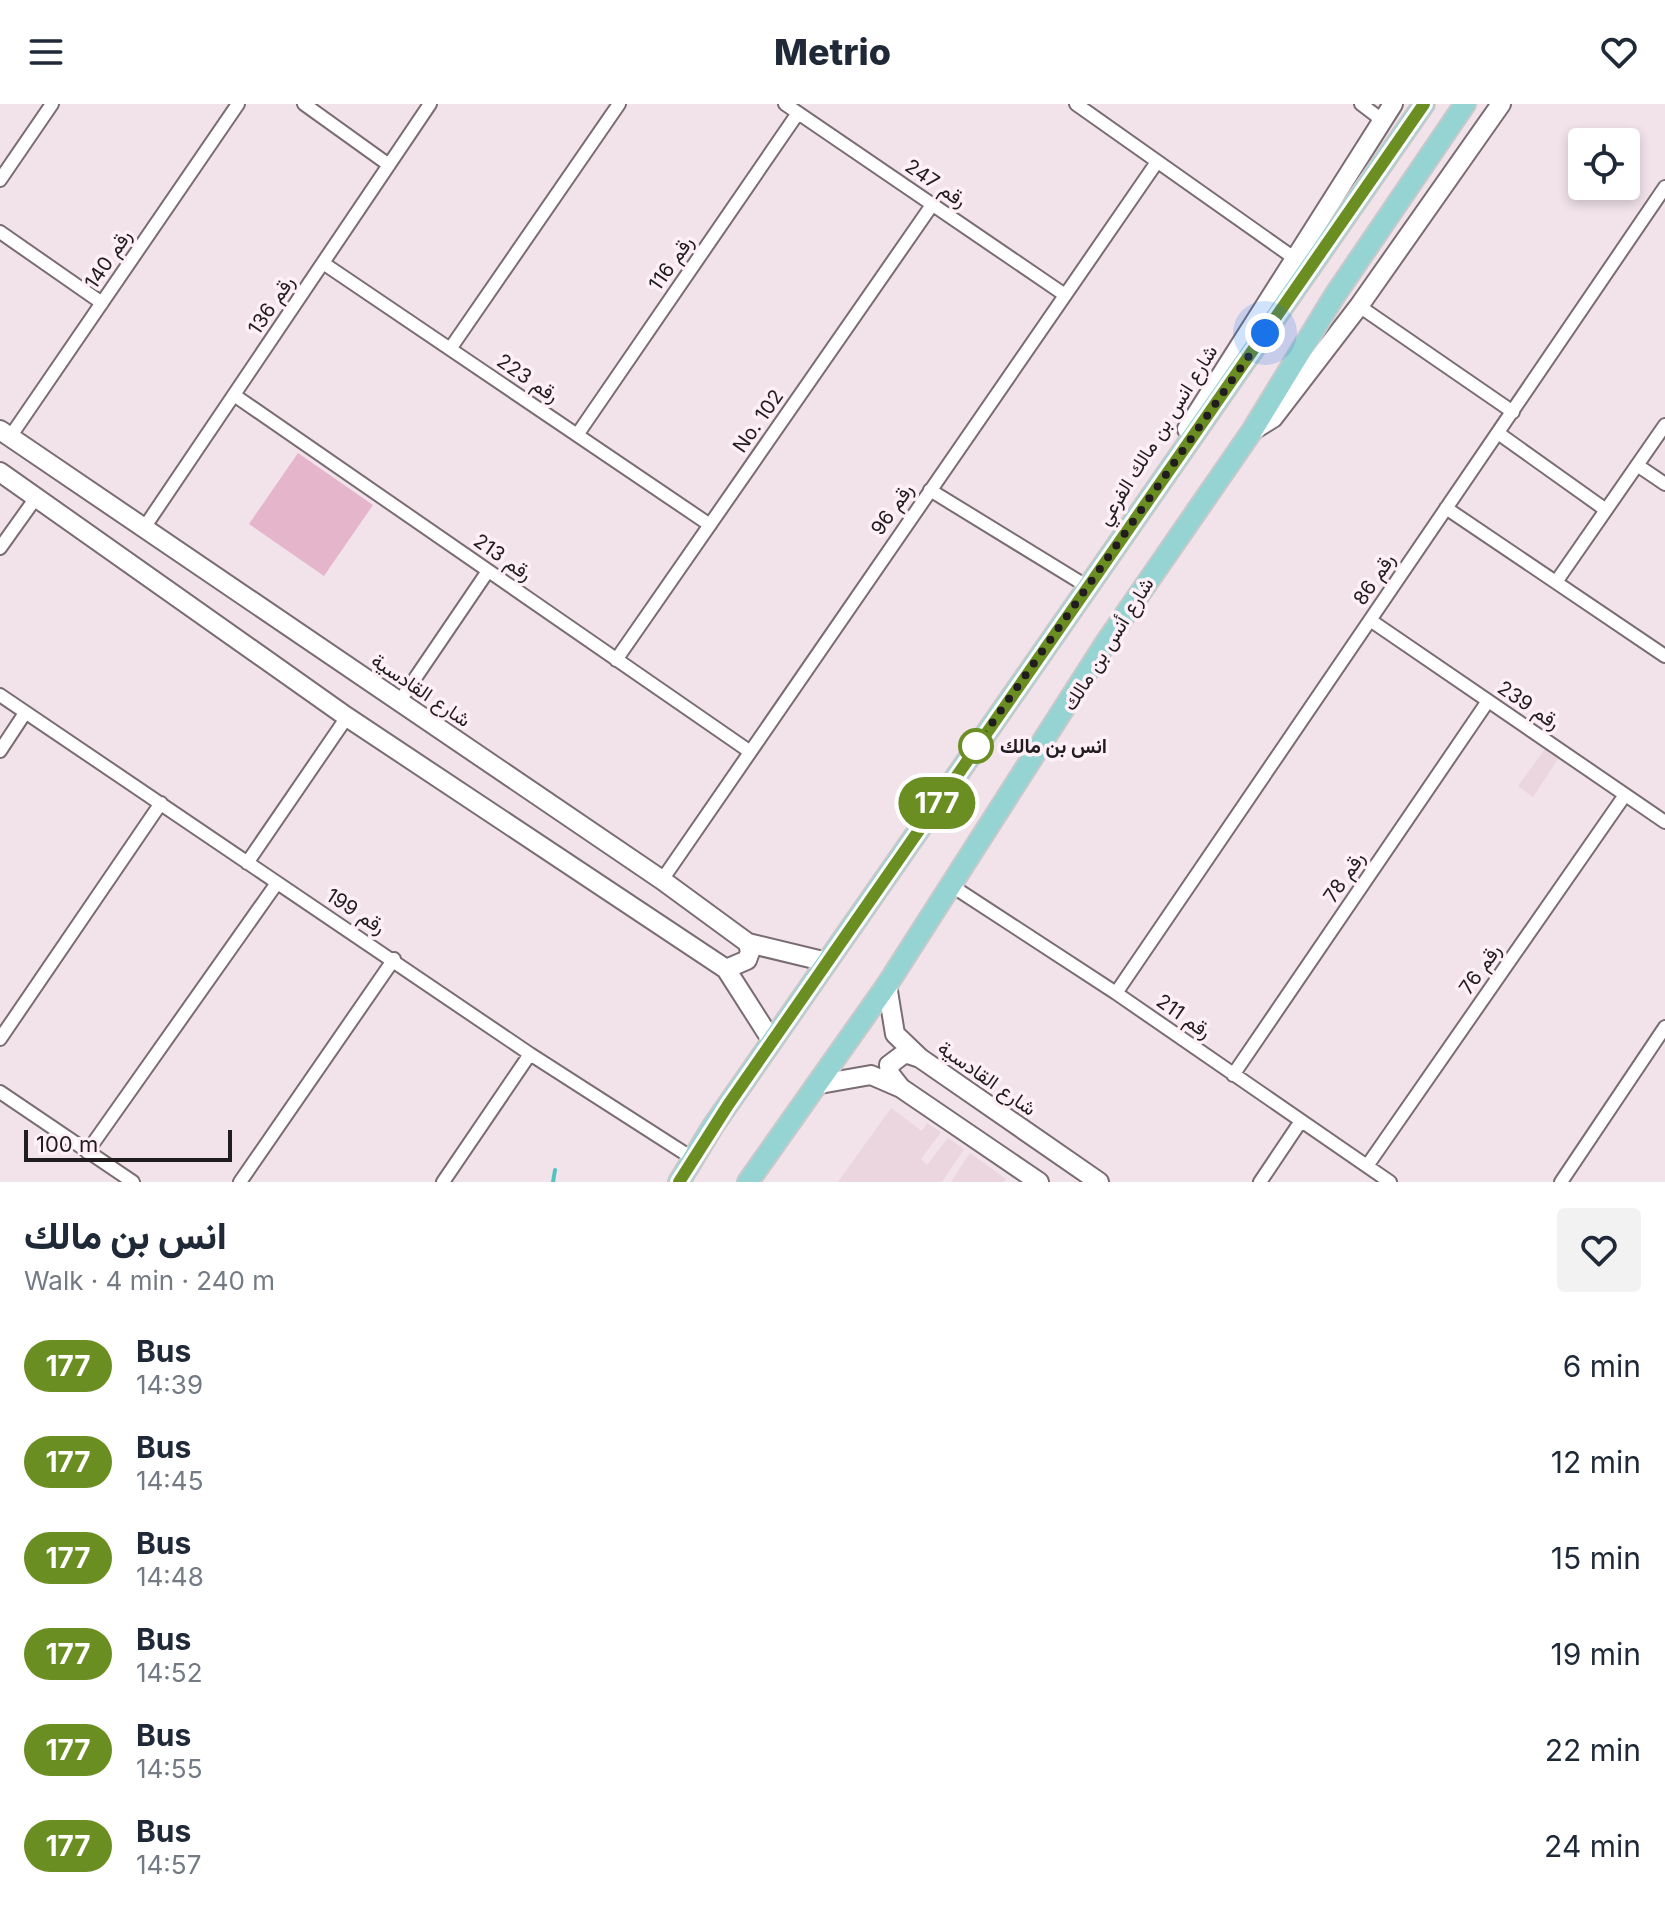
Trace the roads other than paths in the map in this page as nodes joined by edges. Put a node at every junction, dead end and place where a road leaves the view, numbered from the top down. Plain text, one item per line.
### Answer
1 (52, 104) edge
2 (238, 104) edge
3 (304, 104) edge
4 (430, 104) edge
5 (619, 104) edge
6 (785, 104) edge
7 (1076, 104) edge
8 (1361, 104) edge
9 (1393, 104) edge
10 (1424, 104) edge
11 (1465, 104) edge
12 (1501, 104) edge
13 (1092, 108) edge
14 (798, 113) junction
15 (1382, 120) junction
16 (1157, 162) junction
17 (389, 165) junction
18 (0, 180) edge
19 (1665, 187) edge
20 (932, 205) junction
21 (0, 232) edge
22 (1294, 258) junction
23 (323, 263) junction
24 (1065, 295) junction
25 (102, 303) junction
26 (1359, 306) junction
27 (450, 349) junction
28 (234, 395) junction
29 (1513, 412) junction
30 (1665, 425) edge
31 (1252, 431) junction
32 (5, 433) edge
33 (1498, 433) junction
34 (577, 435) junction
35 (1637, 465) junction
36 (0, 472) edge
37 (1665, 484) edge
38 (930, 490) junction
39 (35, 499) dead end
40 (1446, 508) junction
41 (1606, 510) junction
42 (710, 525) junction
43 (144, 528) junction
44 (0, 548) edge
45 (488, 571) junction
46 (1556, 582) junction
47 (1088, 587) junction
48 (1370, 620) junction
49 (1665, 656) edge
50 (616, 660) junction
51 (0, 695) edge
52 (1488, 701) junction
53 (399, 702) junction
54 (25, 713) junction
55 (347, 717) junction
56 (0, 751) edge
57 (749, 751) junction
58 (1625, 795) junction
59 (161, 803) junction
60 (1665, 822) edge
61 (247, 863) junction
62 (662, 880) junction
63 (277, 883) junction
64 (952, 886) junction
65 (748, 943) junction
66 (394, 959) junction
67 (827, 962) junction
68 (726, 969) junction
69 (887, 985) junction
70 (1116, 993) junction
71 (1665, 1027) edge
72 (0, 1039) edge
73 (772, 1041) junction
74 (530, 1054) junction
75 (920, 1058) junction
76 (1233, 1075) junction
77 (820, 1084) junction
78 (901, 1088) junction
79 (0, 1092) edge
80 (1301, 1121) junction
81 (87, 1152) junction
82 (692, 1158) junction
83 (1367, 1166) junction
84 (751, 1181) edge
85 (133, 1182) edge
86 (240, 1182) edge
87 (443, 1182) edge
88 (671, 1182) edge
89 (679, 1182) edge
90 (1039, 1182) edge
91 (1099, 1182) edge
92 (1260, 1182) edge
93 (1390, 1182) edge
94 (1561, 1182) edge

1 - 18 street
2 - 25 street, رقم 140
3 - 17 street
4 - 17 street, رقم 136
5 - 27 street
6 - 14 street, رقم 247
7 - 13 street
8 - 15 street
9 - 15 street, شارع انس بن مالك الفرعي
10 - 47 main road
11 - 31 main road, شارع أنس بن مالك
12 - 26 street
13 - 16 street
14 - 20 street, رقم 247
14 - 34 street, رقم 116
15 - 22 street, شارع انس بن مالك الفرعي
16 - 22 street
16 - 24 street, رقم 96
17 - 23 street, رقم 136
19 - 29 street, رقم 86
20 - 24 street, رقم 247
20 - 42 street, No. 102
21 - 25 street
22 - 47 street, شارع انس بن مالك الفرعي
23 - 27 street, رقم 223
23 - 28 street, رقم 136
24 - 38 street, رقم 96
25 - 32 street, رقم 140
26 - 29 street
26 - 31 street
27 - 34 street, رقم 223
28 - 43 street, رقم 136
28 - 45 street, رقم 213
29 - 33 street, رقم 86
30 - 35 street
31 - 64 main road, شارع أنس بن مالك
32 - 43 street, شارع القادسية
33 - 40 street, رقم 86
33 - 41 street
34 - 42 street, رقم 223
35 - 37 street
35 - 41 street
36 - 55 street
38 - 47 street
38 - 57 street, رقم 96
39 - 44 street
40 - 46 street
40 - 48 street, رقم 86
41 - 46 street
42 - 50 street, No. 102
43 - 53 street, شارع القادسية
45 - 50 street, رقم 213
45 - 53 street
46 - 49 street
47 - 67 main road
48 - 52 street, رقم 239
48 - 70 street, رقم 86
50 - 57 street, رقم 213
51 - 54 street, رقم 199
52 - 58 street, رقم 239
52 - 76 street, رقم 78
53 - 62 street, شارع القادسية
54 - 56 street
54 - 59 street, رقم 199
55 - 61 street
55 - 68 street
57 - 62 street, رقم 96
58 - 60 street, رقم 239
58 - 83 street, رقم 76
59 - 61 street, رقم 199
59 - 72 street
61 - 63 street, رقم 199
62 - 65 street, شارع القادسية
63 - 66 street, رقم 199
63 - 81 street
64 - 69 main road, شارع أنس بن مالك
64 - 70 street, رقم 211
65 - 67 street, شارع القادسية
65 - 68 street
66 - 74 street, رقم 199
66 - 86 street
67 - 73 main road
68 - 73 street
69 - 75 street, شارع القادسية
69 - 77 main road, شارع أنس بن مالك
70 - 76 street, رقم 211
71 - 94 street
73 - 82 main road
74 - 82 street, رقم 199
74 - 87 street
75 - 78 street
75 - 91 street, شارع القادسية
76 - 80 street, رقم 211
77 - 78 street
77 - 84 main road, شارع أنس بن مالك
78 - 90 street
79 - 81 street
80 - 83 street, رقم 211
80 - 92 street
81 - 85 street
82 - 88 street
82 - 89 main road
83 - 93 street, رقم 211

